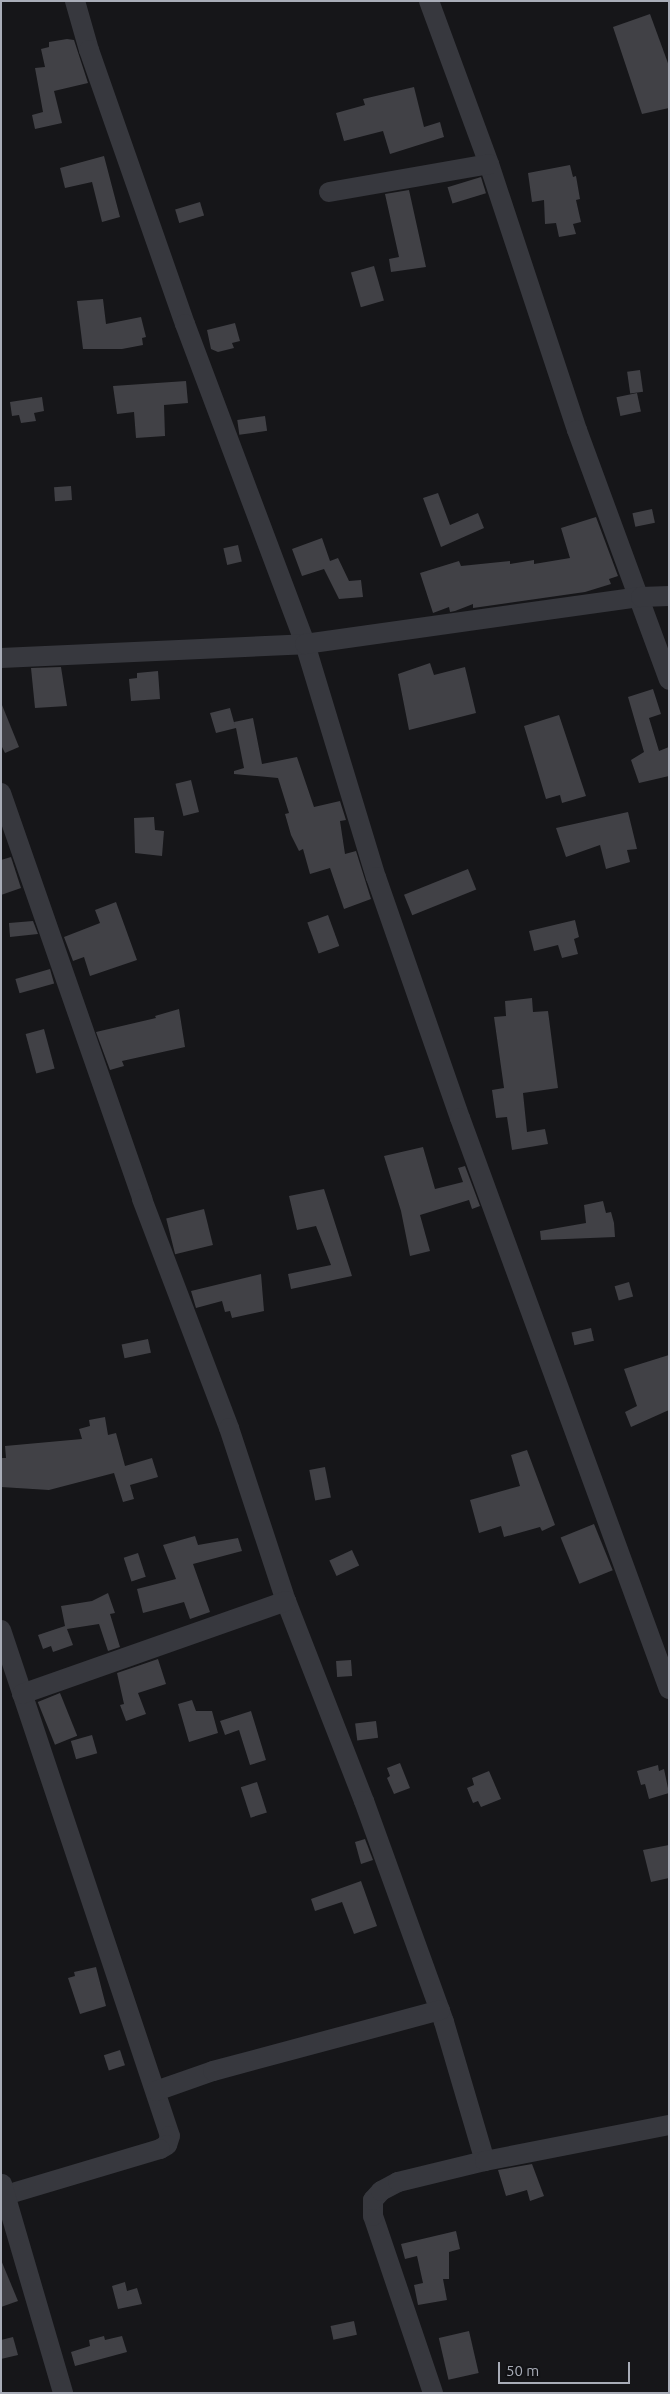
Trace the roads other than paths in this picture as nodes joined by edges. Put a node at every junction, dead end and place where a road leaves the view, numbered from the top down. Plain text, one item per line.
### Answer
1 (75, 1) edge
2 (429, 1) edge
3 (488, 164) junction
4 (329, 192) dead end
5 (669, 596) edge
6 (641, 597) junction
7 (305, 644) junction
8 (1, 658) edge
9 (669, 680) edge
10 (1, 793) edge
11 (286, 1601) junction
12 (1, 1630) edge
13 (669, 1689) edge
14 (22, 1694) junction
15 (440, 2010) junction
16 (156, 2091) junction
17 (669, 2125) edge
18 (485, 2161) junction
19 (4, 2188) edge
20 (63, 2393) edge
21 (433, 2393) edge

1 - 7 street
2 - 3 street
3 - 4 street
3 - 6 street
5 - 6 street
6 - 7 street
6 - 9 street
7 - 8 street
7 - 13 street
10 - 11 street
11 - 14 street
11 - 15 street
12 - 14 street
14 - 16 street
15 - 16 street
15 - 18 street
16 - 19 street
17 - 18 street
18 - 21 street
19 - 20 street

